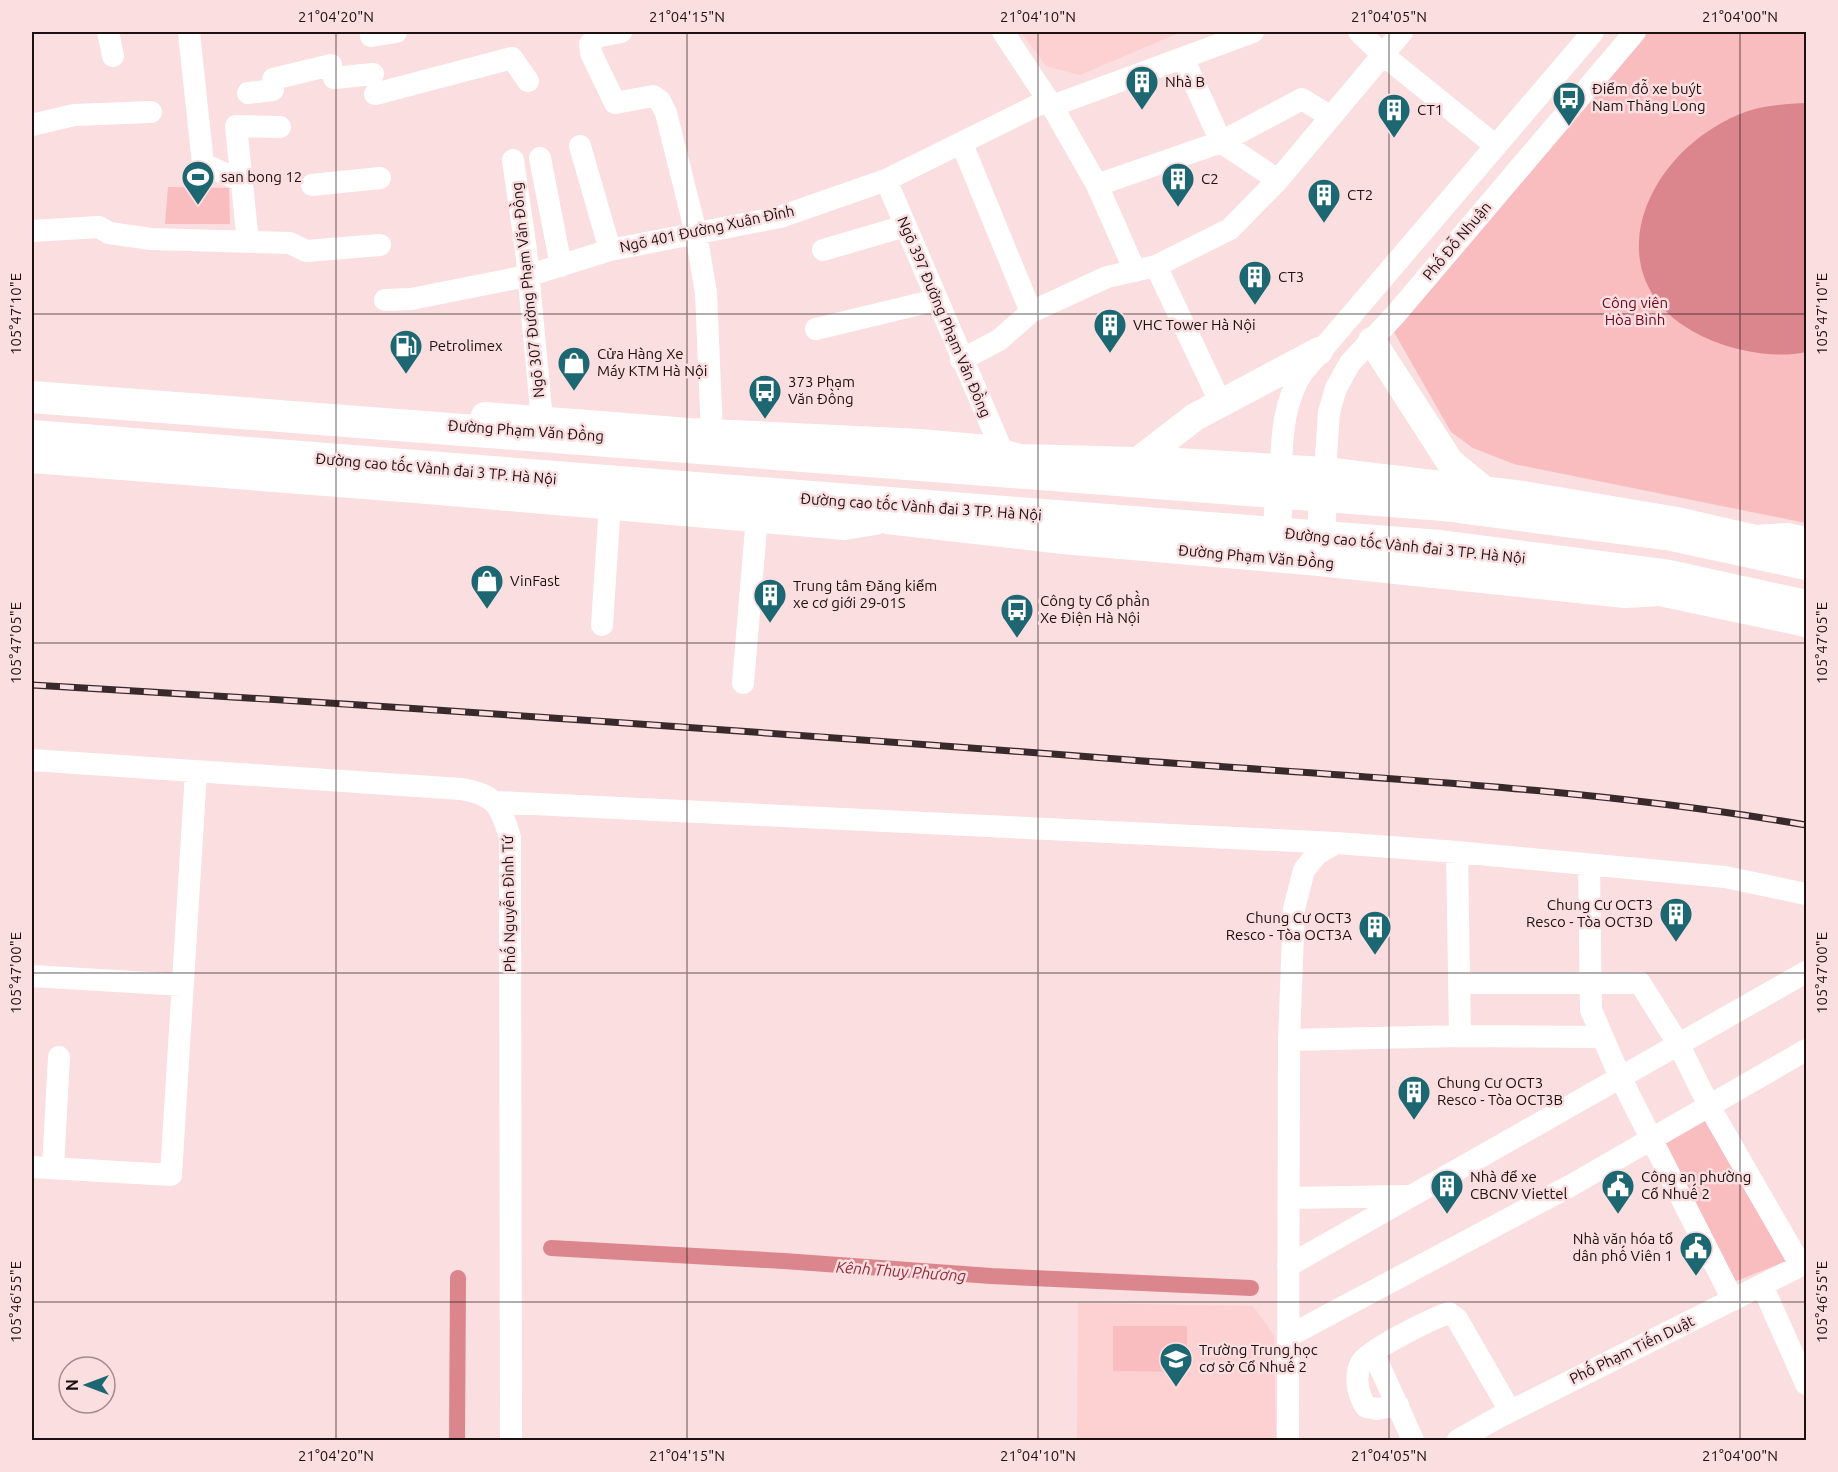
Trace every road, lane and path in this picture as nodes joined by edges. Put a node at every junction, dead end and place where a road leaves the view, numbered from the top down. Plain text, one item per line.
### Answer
1 (108, 32) edge
2 (396, 32) edge
3 (621, 32) edge
4 (1003, 32) edge
5 (1253, 32) edge
6 (1359, 32) edge
7 (1402, 32) edge
8 (1593, 32) edge
9 (1635, 32) edge
10 (189, 33) dead end
11 (371, 36) dead end
12 (1382, 54) junction
13 (113, 56) dead end
14 (1183, 57) junction
15 (528, 81) dead end
16 (248, 93) dead end
17 (1050, 103) junction
18 (151, 112) dead end
19 (1331, 117) junction
20 (32, 125) edge
21 (280, 127) dead end
22 (1221, 142) junction
23 (962, 144) junction
24 (579, 146) dead end
25 (1496, 146) junction
26 (540, 158) dead end
27 (513, 160) dead end
28 (380, 178) dead end
29 (886, 180) junction
30 (1278, 180) junction
31 (242, 181) junction
32 (312, 185) dead end
33 (1097, 185) junction
34 (905, 226) junction
35 (32, 231) edge
36 (696, 233) junction
37 (248, 242) junction
38 (380, 245) dead end
39 (610, 250) junction
40 (823, 250) dead end
41 (561, 266) junction
42 (1145, 269) junction
43 (527, 276) junction
44 (385, 300) dead end
45 (936, 300) junction
46 (1031, 312) junction
47 (816, 329) dead end
48 (1372, 341) junction
49 (1319, 351) junction
50 (961, 360) junction
51 (32, 383) edge
52 (32, 395) edge
53 (1221, 404) junction
54 (542, 420) junction
55 (712, 433) junction
56 (32, 436) edge
57 (32, 445) edge
58 (1011, 456) junction
59 (32, 459) edge
60 (1138, 461) junction
61 (1281, 467) junction
62 (1325, 471) junction
63 (1484, 490) junction
64 (610, 504) junction
65 (757, 518) junction
66 (887, 520) junction
67 (1755, 539) junction
68 (1806, 541) edge
69 (1275, 558) junction
70 (1318, 562) junction
71 (1806, 563) edge
72 (1625, 594) junction
73 (1806, 606) edge
74 (1806, 623) edge
75 (602, 625) dead end
76 (1806, 642) edge
77 (743, 683) dead end
78 (32, 760) edge
79 (196, 772) junction
80 (495, 802) junction
81 (1336, 843) junction
82 (1456, 852) junction
83 (1589, 865) junction
84 (1806, 894) edge
85 (1806, 972) edge
86 (32, 976) edge
87 (1589, 982) junction
88 (1459, 983) junction
89 (183, 985) junction
90 (1460, 1036) junction
91 (1602, 1037) junction
92 (1289, 1040) junction
93 (1679, 1045) junction
94 (1806, 1050) edge
95 (59, 1057) dead end
96 (1620, 1077) junction
97 (1709, 1106) junction
98 (1651, 1138) junction
99 (42, 1168) edge
100 (1411, 1196) junction
101 (1289, 1198) junction
102 (1804, 1265) edge
103 (1288, 1266) junction
104 (1762, 1285) junction
105 (1733, 1300) junction
106 (1289, 1336) junction
107 (1373, 1352) junction
108 (1806, 1384) edge
109 (1398, 1405) junction
110 (1510, 1411) junction
111 (510, 1440) edge
112 (1288, 1440) edge
113 (1413, 1440) edge
114 (1458, 1440) edge

1 - 13 street
2 - 11 street
3 - 36 street
4 - 17 street
5 - 14 street
6 - 12 street
7 - 12 street
8 - 25 street, Phố Đỗ Nhuận
9 - 48 street, Phố Đỗ Nhuận
10 - 31 street
12 - 19 street
12 - 25 street
14 - 17 street
14 - 22 street
15 - 16 street
17 - 23 street, Ngõ 401 Đường Xuân Đỉnh
17 - 33 street
18 - 20 street
19 - 22 street
19 - 30 street
21 - 31 street
22 - 30 street
22 - 33 street
23 - 29 street, Ngõ 401 Đường Xuân Đỉnh
23 - 46 street
24 - 39 street
25 - 49 street, Phố Đỗ Nhuận
26 - 41 street
27 - 43 street, Ngõ 307 Đường Phạm Văn Đồng
28 - 32 street
29 - 34 street, Ngõ 397 Đường Phạm Văn Đồng
29 - 36 street, Ngõ 401 Đường Xuân Đỉnh
30 - 42 street
31 - 37 street
33 - 42 street
34 - 40 street
34 - 45 street, Ngõ 397 Đường Phạm Văn Đồng
35 - 37 street
36 - 39 street, Ngõ 401 Đường Xuân Đỉnh
36 - 55 street
37 - 38 street
39 - 41 street, Ngõ 401 Đường Xuân Đỉnh
41 - 43 street, Ngõ 401 Đường Xuân Đỉnh
42 - 46 street
42 - 53 street
43 - 44 street, Ngõ 401 Đường Xuân Đỉnh
43 - 54 street, Ngõ 307 Đường Phạm Văn Đồng
45 - 47 street
45 - 50 street, Ngõ 397 Đường Phạm Văn Đồng
46 - 50 street
48 - 62 street, Phố Đỗ Nhuận
48 - 63 main road
49 - 53 main road
49 - 61 street, Phố Đỗ Nhuận
50 - 58 street, Ngõ 397 Đường Phạm Văn Đồng
51 - 54 main road, Đường Phạm Văn Đồng
52 - 58 main road, Đường Phạm Văn Đồng
52 - 71 highway
53 - 60 main road
54 - 55 main road, Đường Phạm Văn Đồng
55 - 58 main road, Đường Phạm Văn Đồng
56 - 73 highway, Đường cao tốc Vành đai 3 TP. Hà Nội
57 - 66 main road, Đường Phạm Văn Đồng
58 - 60 main road, Đường Phạm Văn Đồng
59 - 64 main road, Đường Phạm Văn Đồng
60 - 61 main road, Đường Phạm Văn Đồng
61 - 62 main road, Đường Phạm Văn Đồng
61 - 69 main road
62 - 63 main road, Đường Phạm Văn Đồng
62 - 70 main road
63 - 67 main road, Đường Phạm Văn Đồng
64 - 65 main road, Đường Phạm Văn Đồng
64 - 75 street
65 - 66 main road, Đường Phạm Văn Đồng
65 - 77 street
66 - 69 main road, Đường Phạm Văn Đồng
67 - 68 main road, Đường Phạm Văn Đồng
67 - 71 main road, Đường Phạm Văn Đồng
69 - 70 main road, Đường Phạm Văn Đồng
70 - 72 main road, Đường Phạm Văn Đồng
72 - 74 main road, Đường Phạm Văn Đồng
72 - 76 main road, Đường Phạm Văn Đồng
78 - 79 street
79 - 80 street
79 - 89 street
80 - 81 street
80 - 111 street, Phố Nguyễn Đình Tứ
81 - 82 street
81 - 92 street
82 - 83 street
82 - 88 street
83 - 84 street
83 - 87 street
85 - 93 street
86 - 89 street
87 - 88 street
87 - 91 street
87 - 93 street
88 - 90 street
89 - 99 street
90 - 91 street
90 - 92 street
91 - 96 street
92 - 101 street
93 - 96 street
93 - 97 street
94 - 97 street
95 - 99 street
96 - 98 street
96 - 100 street
97 - 98 street
97 - 102 street
98 - 105 street
98 - 106 street
100 - 101 street
100 - 103 street
101 - 103 street
102 - 104 street, Phố Phạm Tiến Duật
103 - 106 street
104 - 105 street, Phố Phạm Tiến Duật
104 - 108 street
105 - 110 street, Phố Phạm Tiến Duật
106 - 112 street
107 - 109 street
107 - 109 street
107 - 110 street
109 - 113 street
110 - 114 street, Phố Phạm Tiến Duật

